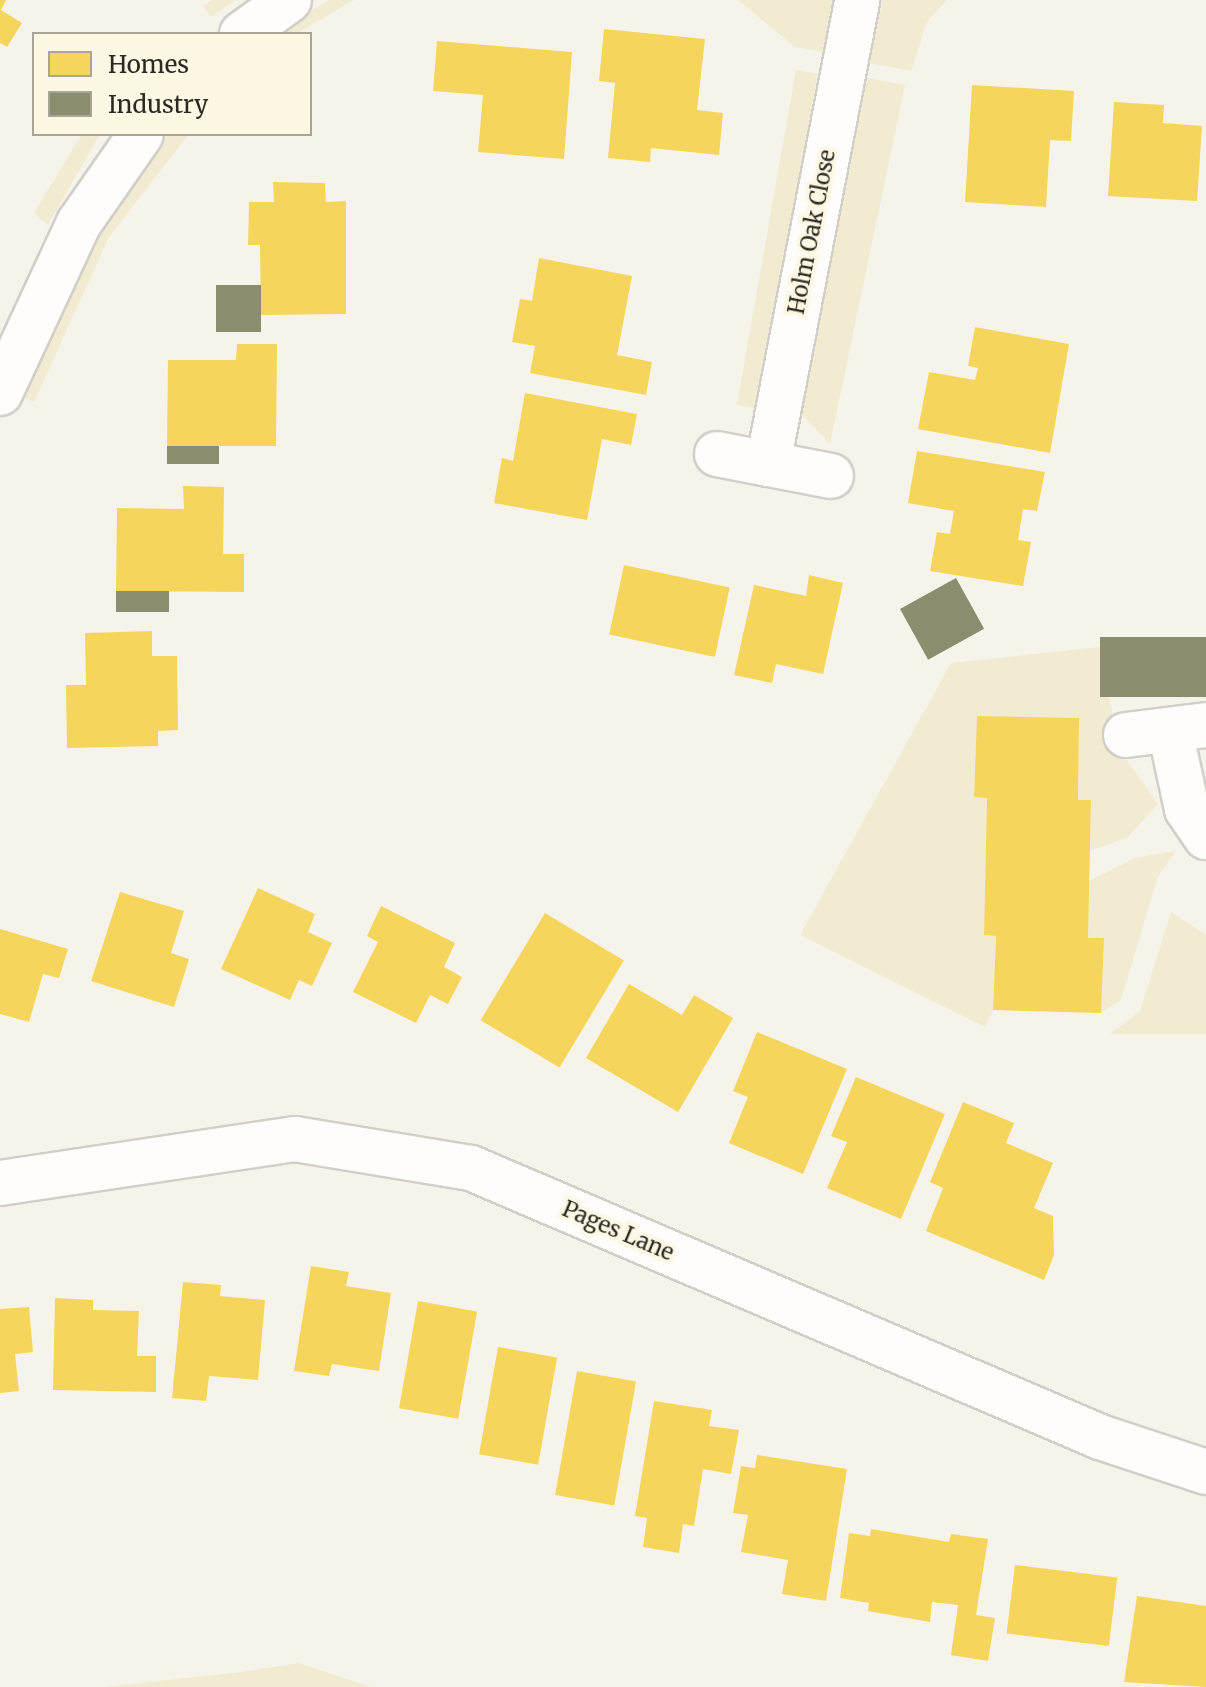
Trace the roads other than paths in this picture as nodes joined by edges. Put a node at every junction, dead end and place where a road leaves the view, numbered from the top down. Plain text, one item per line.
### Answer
1 (289, 0) edge
2 (857, 0) edge
3 (245, 32) edge
4 (140, 136) edge
5 (0, 393) edge
6 (717, 454) dead end
7 (768, 464) junction
8 (831, 476) dead end
9 (1188, 727) edge
10 (1126, 735) dead end
11 (1206, 837) edge
12 (0, 1183) edge
13 (1206, 1472) edge

1 - 3 street
2 - 7 street, Holm Oak Close
4 - 5 street
6 - 7 street
7 - 8 street
9 - 10 street
9 - 11 street
12 - 13 street, Pages Lane

